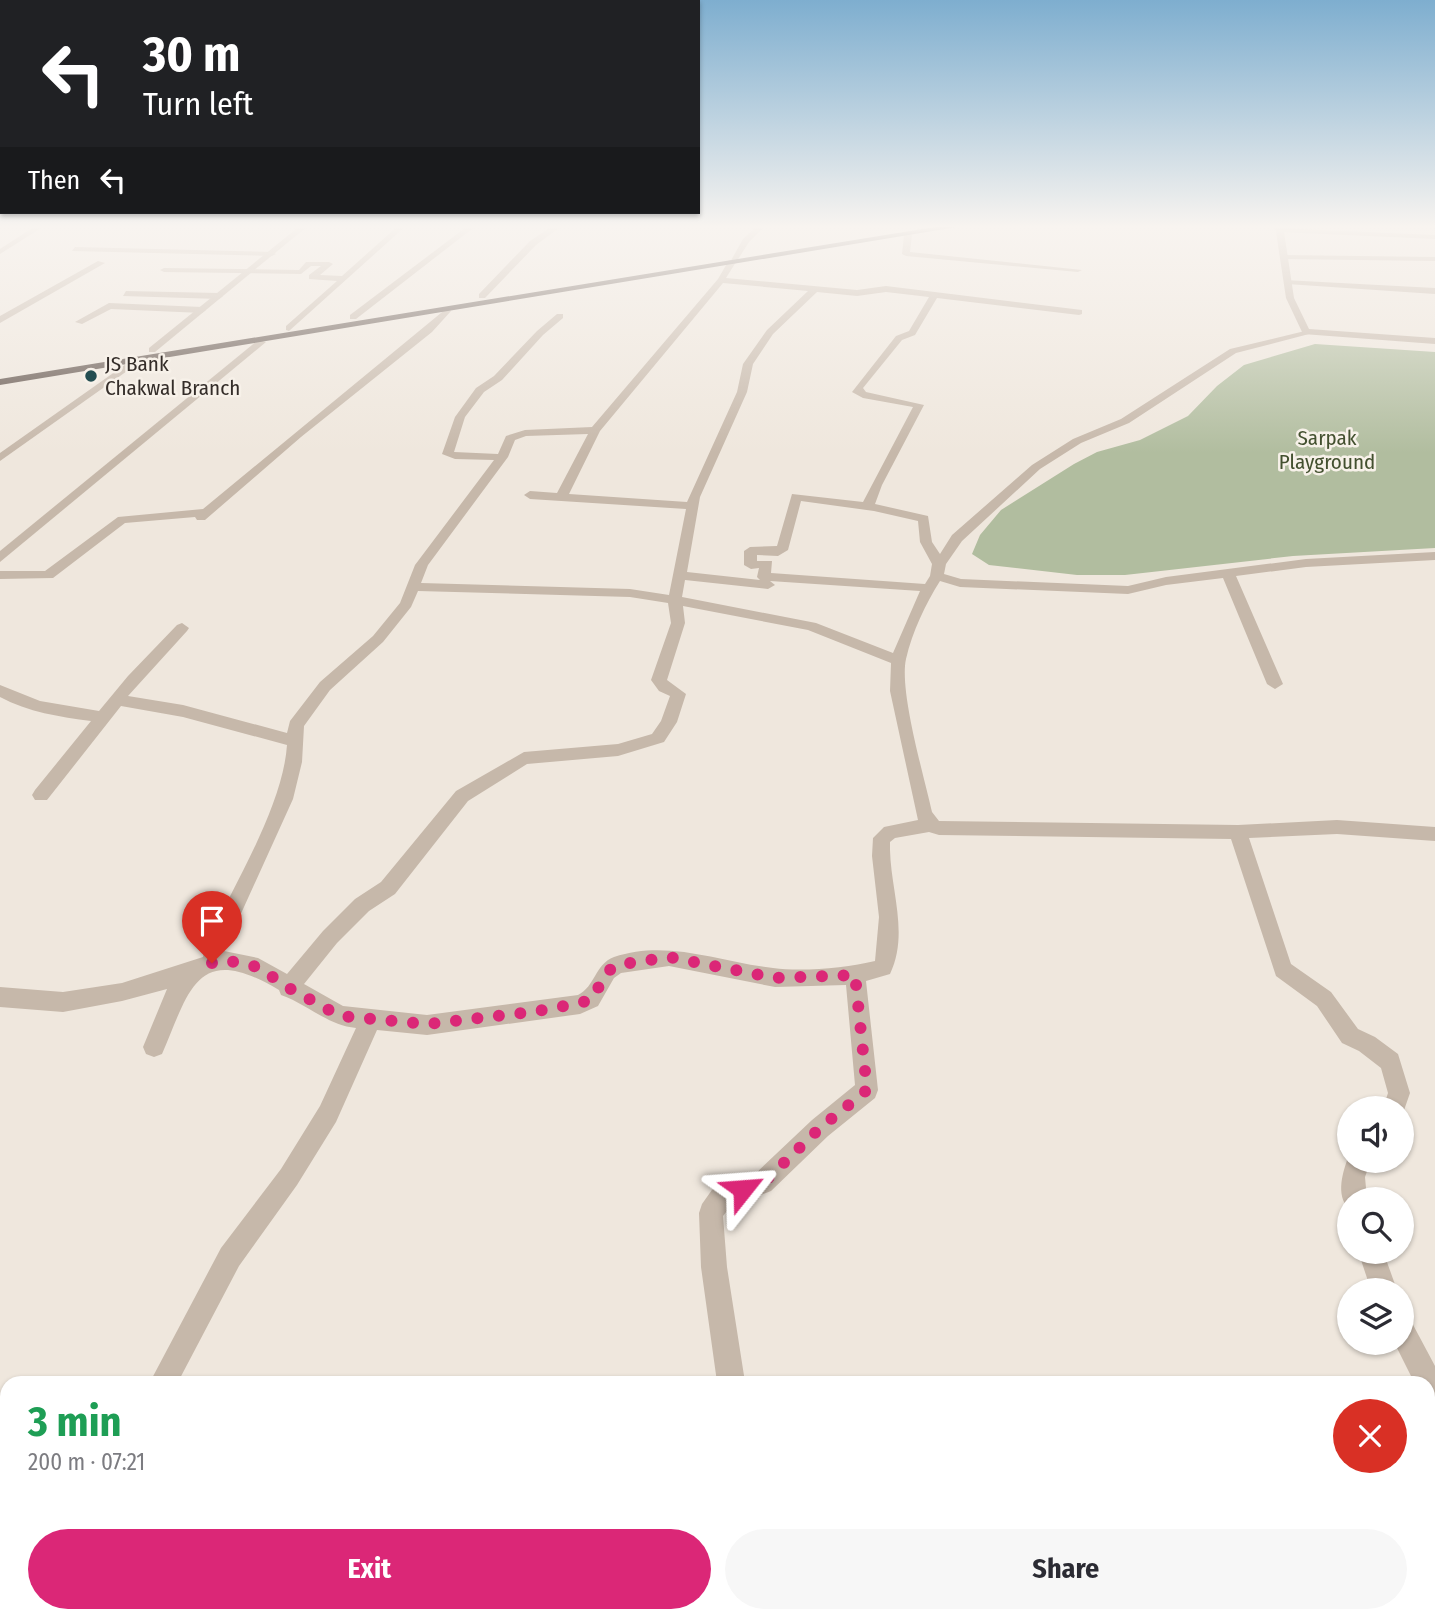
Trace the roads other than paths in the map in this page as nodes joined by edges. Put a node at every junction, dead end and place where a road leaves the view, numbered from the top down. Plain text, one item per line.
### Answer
1 (34, 301) edge
2 (213, 301) edge
3 (319, 301) edge
4 (375, 301) edge
5 (453, 301) edge
6 (504, 301) edge
7 (704, 301) edge
8 (803, 301) edge
9 (931, 301) edge
10 (983, 301) edge
11 (1291, 301) edge
12 (202, 310) junction
13 (447, 311) junction
14 (1079, 312) dead end
15 (560, 316) dead end
16 (354, 317) junction
17 (0, 320) edge
18 (79, 322) dead end
19 (289, 328) junction
20 (1306, 332) junction
21 (1435, 341) edge
22 (261, 342) junction
23 (152, 350) junction
24 (139, 359) junction
25 (0, 374) edge
26 (0, 382) edge
27 (595, 430) junction
28 (502, 457) junction
29 (0, 458) edge
30 (530, 495) dead end
31 (561, 497) junction
32 (692, 506) junction
33 (868, 506) junction
34 (1435, 556) edge
35 (0, 558) edge
36 (1228, 573) junction
37 (0, 575) edge
38 (679, 575) junction
39 (935, 576) junction
40 (413, 587) junction
41 (763, 595) junction
42 (675, 600) junction
43 (182, 628) dead end
44 (898, 660) junction
45 (1275, 684) dead end
46 (0, 690) edge
47 (117, 700) junction
48 (103, 717) junction
49 (295, 741) junction
50 (41, 795) dead end
51 (929, 825) junction
52 (1238, 832) junction
53 (1435, 834) edge
54 (203, 968) junction
55 (855, 975) junction
56 (289, 988) junction
57 (0, 997) edge
58 (371, 1019) junction
59 (154, 1047) dead end
60 (1398, 1096) edge
61 (1414, 1353) edge
62 (167, 1376) edge
63 (730, 1376) edge
64 (1426, 1376) edge

1 - 17 street
2 - 12 street
3 - 19 street
4 - 16 street
5 - 16 highway
6 - 13 highway
7 - 27 street
8 - 32 street
9 - 33 street
10 - 14 street
11 - 20 street
12 - 18 street
12 - 23 street
13 - 22 highway
13 - 37 street
15 - 28 street
16 - 19 highway
19 - 23 highway
20 - 21 street
20 - 39 street
22 - 24 highway
22 - 35 street
23 - 25 highway
24 - 26 highway
24 - 29 street
27 - 28 street
27 - 31 street
28 - 40 street
30 - 31 street
31 - 32 street
32 - 38 street
33 - 39 street
33 - 41 street
34 - 36 street
36 - 39 street
36 - 45 street
38 - 41 street
38 - 42 street
39 - 41 street
39 - 44 street
40 - 42 street
40 - 49 street
41 - 42 street
41 - 44 street
42 - 56 street
43 - 47 street
44 - 51 street
46 - 48 street
47 - 48 street
47 - 49 street
48 - 50 street
49 - 54 street
51 - 52 street
51 - 55 street
52 - 53 street
52 - 60 street
54 - 56 street
54 - 57 street
54 - 59 street
55 - 58 street
55 - 63 street
56 - 58 street
58 - 62 street
61 - 64 street

